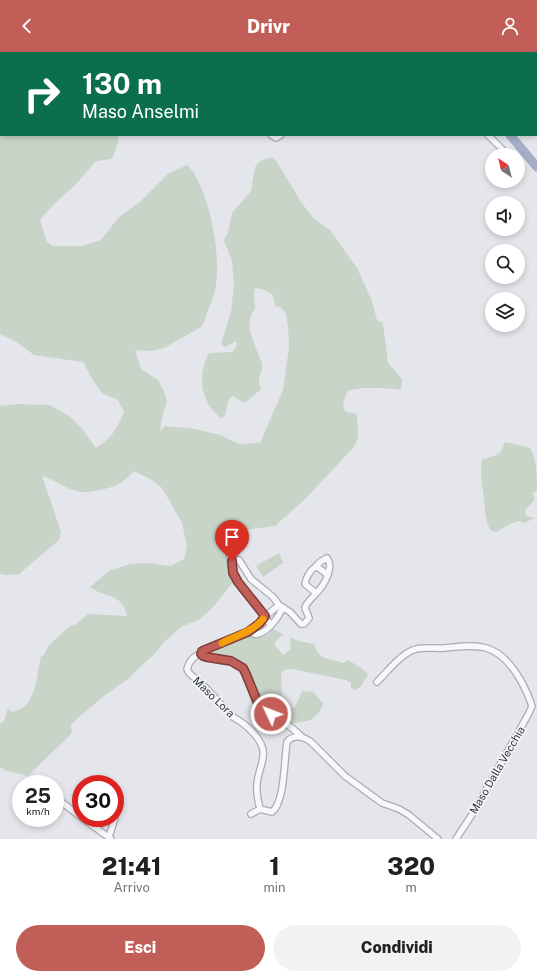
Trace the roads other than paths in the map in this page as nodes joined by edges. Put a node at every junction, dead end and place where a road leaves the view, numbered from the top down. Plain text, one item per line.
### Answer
1 (489, 136) edge
2 (501, 148) edge
3 (227, 543) dead end
4 (239, 560) dead end
5 (316, 566) junction
6 (328, 575) junction
7 (316, 593) junction
8 (281, 606) junction
9 (265, 616) junction
10 (271, 625) junction
11 (248, 632) junction
12 (201, 653) junction
13 (377, 682) dead end
14 (302, 737) junction
15 (64, 804) edge
16 (260, 809) junction
17 (72, 810) edge
18 (251, 814) dead end
19 (95, 827) edge
20 (113, 827) edge
21 (110, 838) edge
22 (438, 839) edge
23 (456, 839) edge

1 - 2 street
3 - 9 street
4 - 8 street
5 - 6 street
5 - 6 street
5 - 7 street
6 - 7 street
7 - 8 street
8 - 9 street
8 - 10 street
9 - 10 street
9 - 11 street
10 - 11 street
11 - 12 street
12 - 14 street
12 - 16 street, Maso Lora
13 - 23 street, Maso Dalla Vecchia
14 - 16 street
14 - 22 street
15 - 17 street
16 - 18 street
19 - 21 street
20 - 21 street

